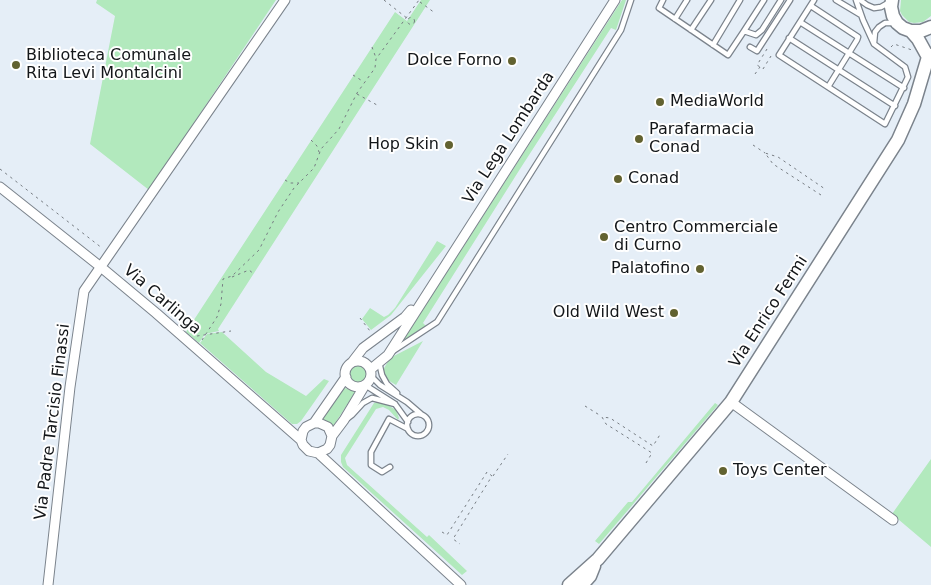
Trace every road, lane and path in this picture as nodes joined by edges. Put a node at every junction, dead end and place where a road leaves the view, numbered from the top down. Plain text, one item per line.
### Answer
1 (285, 0) edge
2 (384, 0) edge
3 (615, 0) edge
4 (631, 0) edge
5 (663, 0) edge
6 (687, 0) edge
7 (711, 0) edge
8 (740, 0) edge
9 (764, 0) edge
10 (781, 0) edge
11 (790, 0) edge
12 (836, 0) edge
13 (856, 0) edge
14 (860, 0) edge
15 (891, 0) edge
16 (419, 1) edge
17 (812, 2) edge
18 (435, 13) dead end
19 (861, 15) junction
20 (407, 19) junction
21 (675, 19) junction
22 (800, 22) junction
23 (897, 23) junction
24 (931, 27) edge
25 (692, 30) junction
26 (744, 31) junction
27 (911, 31) junction
28 (790, 38) junction
29 (874, 44) junction
30 (713, 45) junction
31 (372, 47) dead end
32 (750, 47) dead end
33 (766, 50) dead end
34 (849, 53) junction
35 (773, 54) dead end
36 (886, 54) junction
37 (928, 54) edge
38 (376, 59) junction
39 (760, 66) junction
40 (839, 70) junction
41 (754, 74) dead end
42 (353, 75) dead end
43 (364, 83) junction
44 (828, 87) junction
45 (904, 88) junction
46 (357, 94) junction
47 (376, 105) dead end
48 (895, 106) junction
49 (311, 140) dead end
50 (753, 144) dead end
51 (319, 153) junction
52 (765, 153) junction
53 (0, 169) edge
54 (285, 180) dead end
55 (299, 183) junction
56 (0, 187) edge
57 (825, 188) dead end
58 (821, 195) dead end
59 (111, 255) junction
60 (102, 268) junction
61 (254, 274) dead end
62 (232, 277) junction
63 (427, 293) junction
64 (231, 331) dead end
65 (207, 334) junction
66 (189, 336) dead end
67 (196, 349) junction
68 (388, 355) junction
69 (353, 361) junction
70 (380, 362) junction
71 (371, 372) junction
72 (346, 377) junction
73 (364, 385) junction
74 (407, 402) junction
75 (731, 402) junction
76 (395, 404) junction
77 (584, 406) dead end
78 (422, 414) junction
79 (602, 417) junction
80 (344, 420) junction
81 (408, 422) junction
82 (314, 423) junction
83 (408, 429) junction
84 (661, 433) dead end
85 (332, 436) junction
86 (301, 440) junction
87 (318, 453) junction
88 (508, 454) dead end
89 (646, 463) dead end
90 (390, 468) dead end
91 (492, 476) junction
92 (893, 520) dead end
93 (442, 532) dead end
94 (460, 544) dead end
95 (598, 559) junction
96 (48, 585) edge
97 (461, 585) edge
98 (569, 585) edge
99 (582, 585) edge

1 - 59 street, Via Padre Tarcisio Finassi
2 - 20 path
3 - 63 street, Via Lega Lombarda
4 - 68 lane
5 - 21 lane
6 - 21 lane
7 - 25 lane
8 - 30 lane
9 - 26 lane
10 - 26 lane
11 - 32 lane
12 - 19 lane
13 - 19 lane
14 - 15 lane
15 - 23 street
16 - 18 path
16 - 20 path
17 - 22 lane
17 - 34 lane
19 - 29 lane
20 - 38 path
21 - 25 lane
22 - 28 lane
22 - 34 lane
23 - 27 street
23 - 29 lane
24 - 27 street
25 - 30 lane
26 - 30 lane
27 - 37 street
28 - 40 lane
28 - 44 lane
29 - 36 lane
31 - 38 path
33 - 39 path
34 - 40 lane
34 - 45 lane
35 - 39 path
36 - 37 path
36 - 45 lane
37 - 75 street, Via Enrico Fermi
38 - 43 path
39 - 41 path
40 - 44 lane
40 - 48 lane
42 - 43 path
43 - 46 path
44 - 48 lane
45 - 48 lane
46 - 47 path
46 - 51 path
49 - 51 path
50 - 52 path
51 - 55 path
52 - 57 path
52 - 58 path
53 - 59 path
54 - 55 path
55 - 62 path
56 - 60 street, Via Carlinga
59 - 60 street, Via Padre Tarcisio Finassi
60 - 67 street, Via Carlinga
60 - 96 street, Via Padre Tarcisio Finassi
61 - 62 path
62 - 65 path
63 - 68 street, Via Lega Lombarda
63 - 69 street, Via Lega Lombarda
64 - 65 path
65 - 66 path
65 - 67 path
67 - 86 street, Via Carlinga
68 - 70 street, Via Lega Lombarda
69 - 71 street
69 - 72 street, Via Lega Lombarda
70 - 71 street, Via Lega Lombarda
70 - 74 lane
71 - 73 street, Via Lega Lombarda
71 - 74 lane
72 - 73 street
72 - 82 street, Via Lega Lombarda
73 - 76 lane
73 - 80 street, Via Lega Lombarda
74 - 78 lane
75 - 92 street
75 - 95 street, Via Enrico Fermi
76 - 80 lane
76 - 81 lane
77 - 79 path
78 - 81 lane
78 - 83 lane
79 - 84 path
79 - 89 path
80 - 85 street, Via Lega Lombarda
81 - 83 lane
82 - 85 street
82 - 86 street
83 - 90 lane
85 - 87 street
86 - 87 street, Via Carlinga
87 - 97 street, Via Carlinga
88 - 91 path
91 - 93 path
91 - 94 path
95 - 98 street, Via Enrico Fermi
95 - 99 street, Via Enrico Fermi

